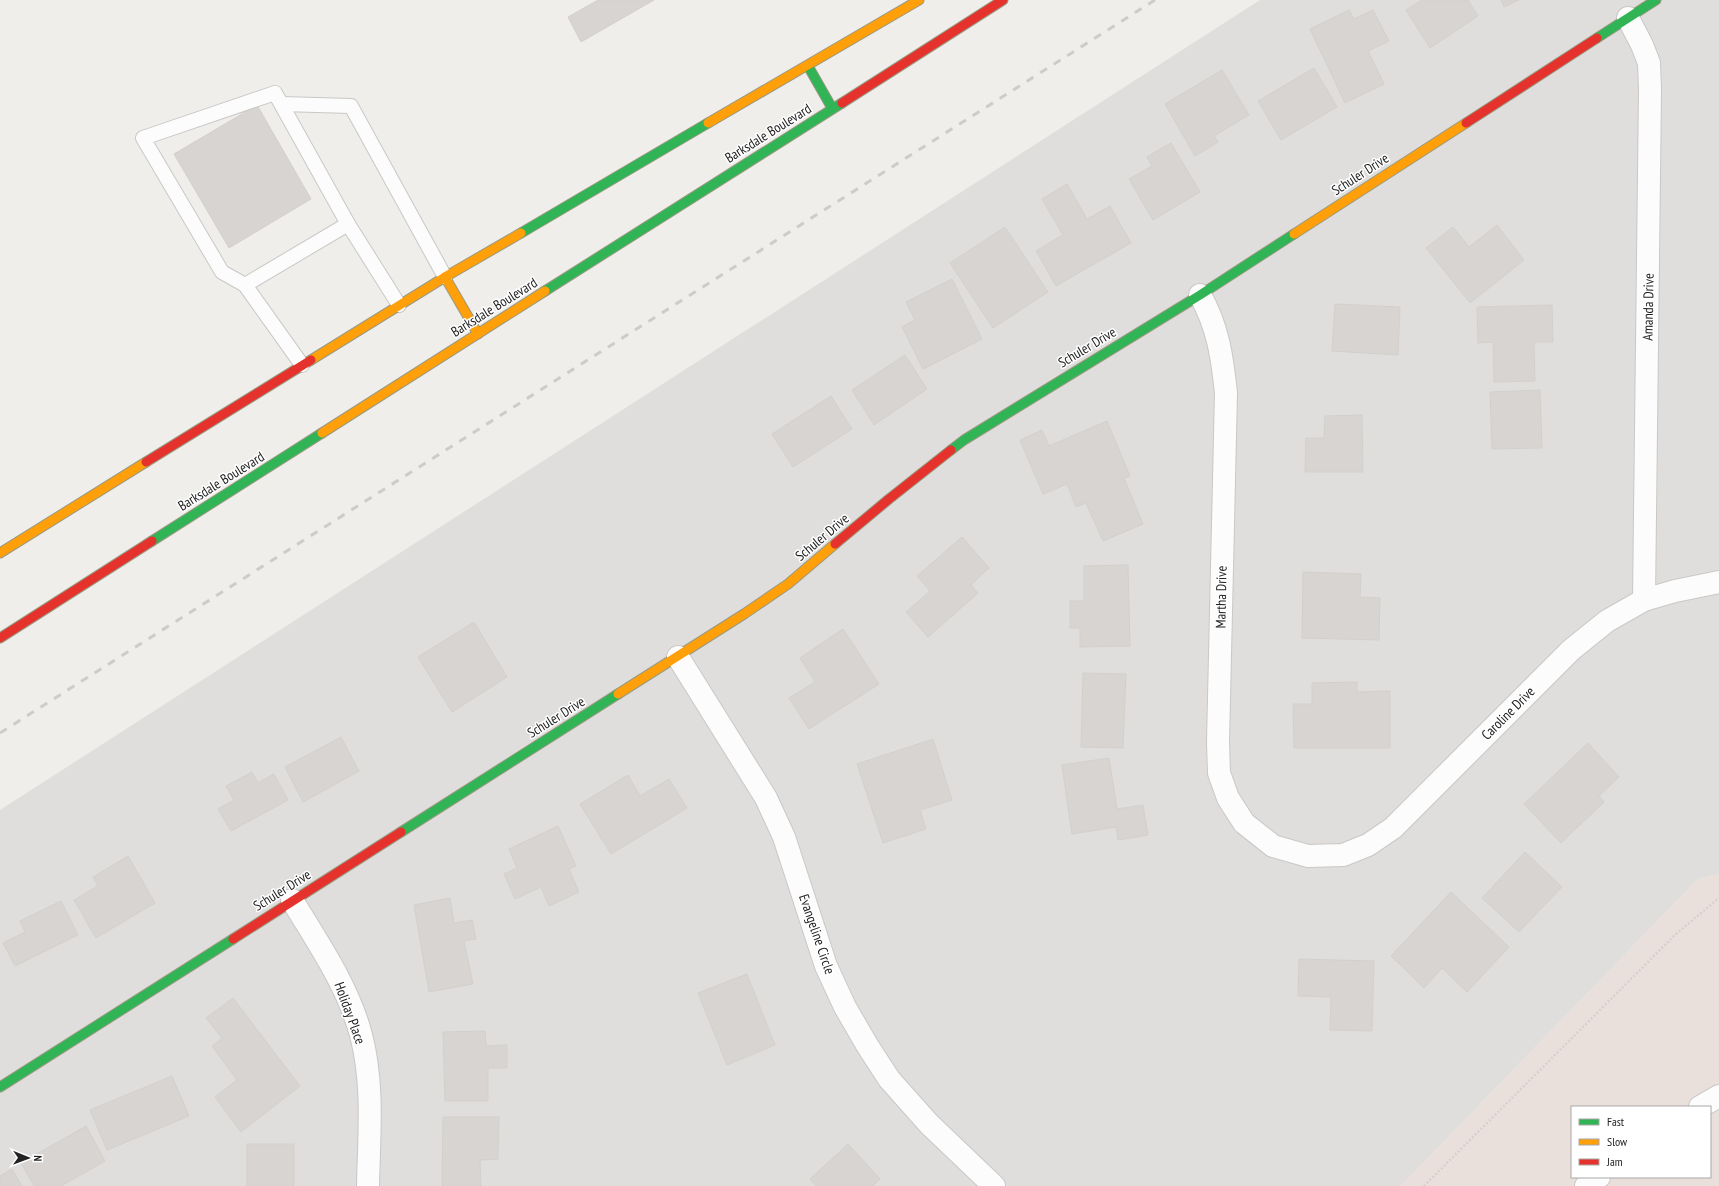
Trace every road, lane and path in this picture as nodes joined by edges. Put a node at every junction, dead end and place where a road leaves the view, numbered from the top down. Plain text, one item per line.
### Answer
1 (919, 0) edge
2 (1004, 0) edge
3 (1656, 0) edge
4 (1628, 18) junction
5 (808, 66) junction
6 (282, 104) junction
7 (832, 108) junction
8 (348, 224) junction
9 (445, 277) junction
10 (245, 285) junction
11 (1200, 295) junction
12 (399, 305) junction
13 (478, 334) junction
14 (302, 365) junction
15 (0, 553) edge
16 (1719, 582) edge
17 (1644, 600) junction
18 (0, 638) edge
19 (678, 657) junction
20 (1308, 856) joint
21 (1719, 898) edge
22 (292, 900) junction
23 (0, 1086) edge
24 (1719, 1096) edge
25 (1702, 1106) edge
26 (1598, 1178) edge
27 (368, 1186) edge
28 (994, 1186) edge
29 (1424, 1186) edge
30 (1586, 1186) edge

1 - 5 main road
2 - 7 main road, Barksdale Boulevard
3 - 4 main road, Schuler Drive
4 - 11 main road, Schuler Drive
4 - 17 street, Amanda Drive
5 - 7 main road
5 - 9 main road
6 - 8 lane
6 - 9 lane
6 - 10 lane
7 - 13 main road, Barksdale Boulevard
8 - 10 lane
8 - 12 lane
9 - 12 main road
9 - 13 main road
10 - 14 lane
11 - 19 main road, Schuler Drive
11 - 20 street, Martha Drive
12 - 14 main road
13 - 18 main road, Barksdale Boulevard
14 - 15 main road
16 - 17 street, Caroline Drive
17 - 20 street, Caroline Drive
19 - 22 main road, Schuler Drive
19 - 28 street, Evangeline Circle
21 - 29 path
22 - 23 main road, Schuler Drive
22 - 27 street, Holiday Place
24 - 25 street
26 - 30 street

